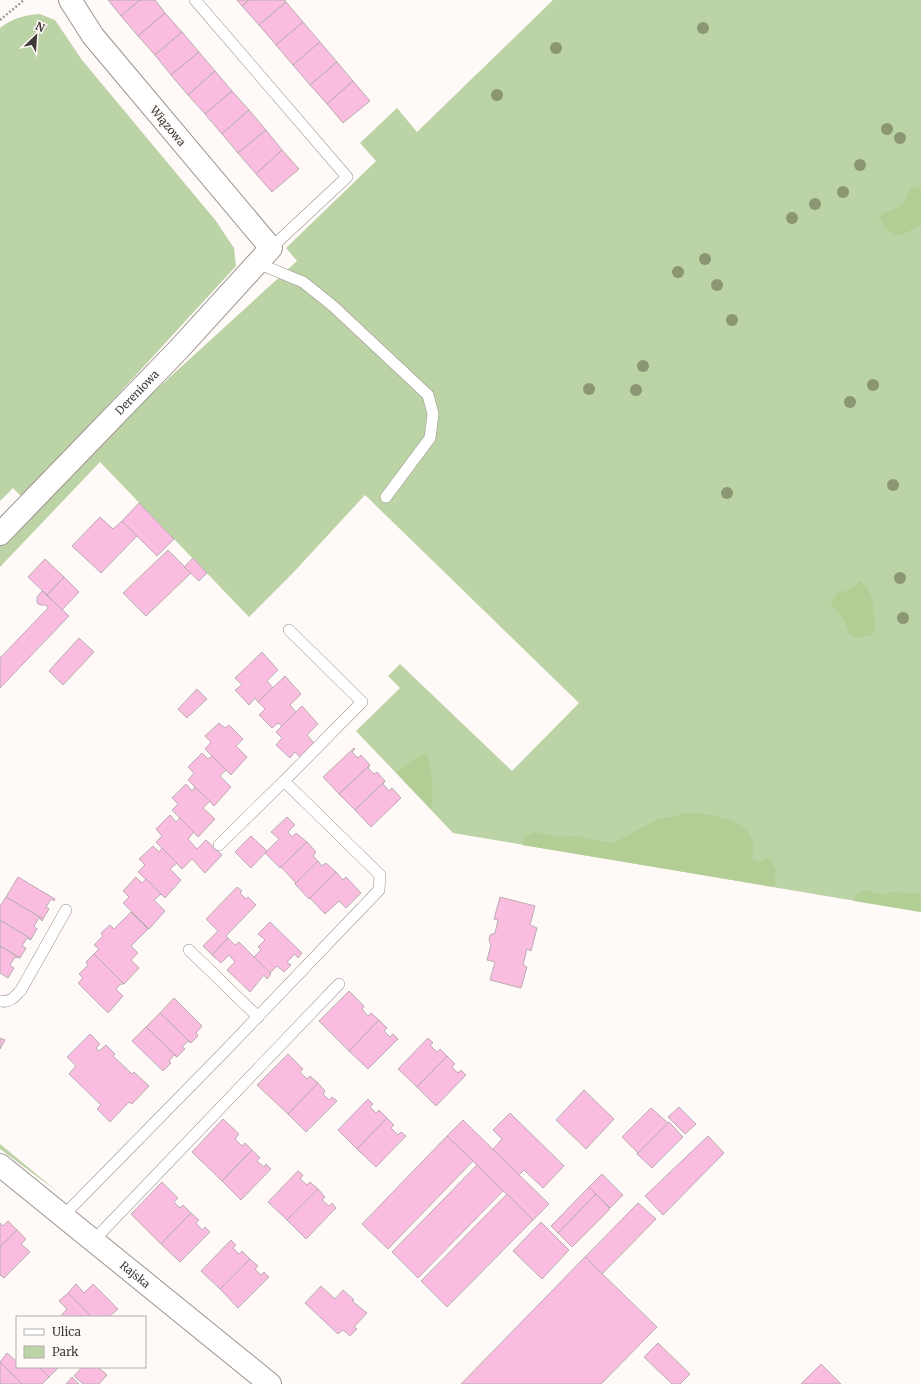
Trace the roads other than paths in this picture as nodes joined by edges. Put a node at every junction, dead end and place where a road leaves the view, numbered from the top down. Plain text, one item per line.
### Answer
1 (70, 0) edge
2 (194, 0) edge
3 (264, 255) junction
4 (386, 497) dead end
5 (0, 534) edge
6 (289, 630) dead end
7 (284, 781) junction
8 (219, 845) dead end
9 (66, 910) dead end
10 (189, 950) dead end
11 (339, 984) dead end
12 (0, 1001) edge
13 (258, 1017) junction
14 (0, 1165) edge
15 (64, 1216) junction
16 (94, 1240) junction
17 (270, 1384) edge

1 - 3 street, Wiązowa
2 - 3 lane
3 - 4 lane
3 - 5 street, Dereniowa
6 - 7 lane
7 - 8 lane
7 - 13 lane
9 - 12 lane
10 - 13 lane
11 - 16 lane
13 - 15 lane
14 - 15 street, Rajska
15 - 16 street, Rajska
16 - 17 street, Rajska

